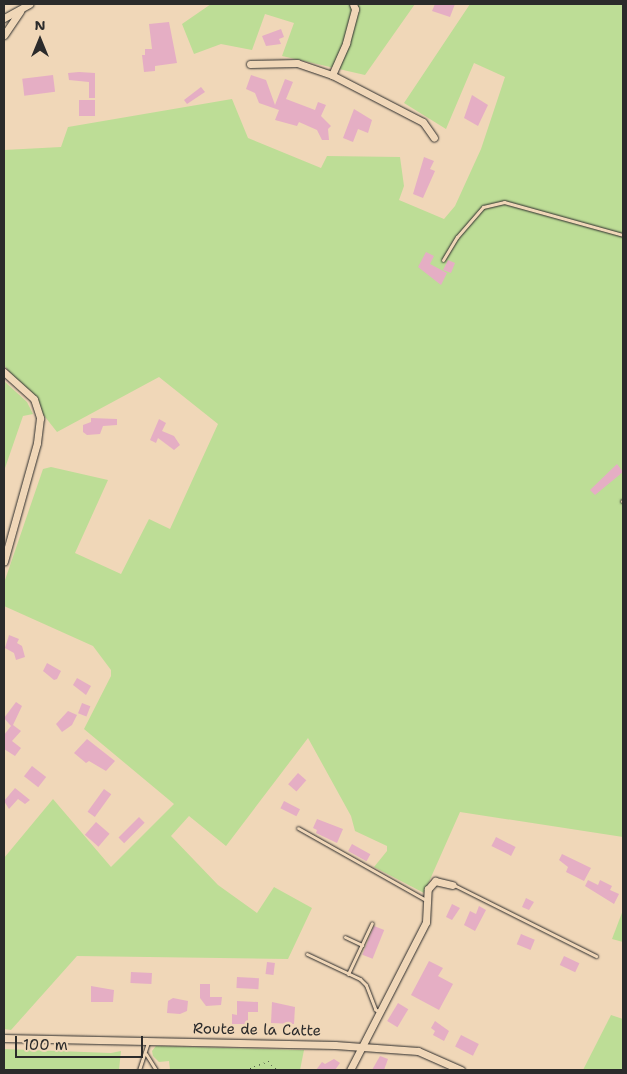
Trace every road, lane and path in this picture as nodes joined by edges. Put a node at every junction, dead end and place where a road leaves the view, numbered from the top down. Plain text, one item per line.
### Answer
1 (29, 4) edge
2 (354, 4) edge
3 (20, 11) junction
4 (4, 18) edge
5 (4, 36) edge
6 (250, 64) dead end
7 (332, 75) junction
8 (434, 138) dead end
9 (623, 236) edge
10 (443, 260) dead end
11 (4, 372) edge
12 (4, 561) edge
13 (298, 828) dead end
14 (453, 885) joint
15 (428, 901) junction
16 (372, 923) dead end
17 (345, 937) dead end
18 (362, 945) junction
19 (307, 954) dead end
20 (596, 956) dead end
21 (348, 974) junction
22 (381, 1013) junction
23 (4, 1038) edge
24 (148, 1042) junction
25 (360, 1048) junction
26 (146, 1054) junction
27 (139, 1070) edge
28 (156, 1070) edge
29 (200, 1070) edge
30 (210, 1070) edge
31 (245, 1070) edge
32 (277, 1070) edge
33 (350, 1070) edge
34 (461, 1070) edge

1 - 3 street
2 - 7 street
3 - 4 street
3 - 5 street
6 - 7 street
7 - 8 street
9 - 10 lane
11 - 12 street
13 - 15 lane
14 - 15 street
14 - 20 lane
15 - 22 street
16 - 18 lane
17 - 18 lane
18 - 21 lane
19 - 21 lane
21 - 22 lane
22 - 25 street
23 - 24 street, Route de la Catte
24 - 25 street, Route de la Catte
24 - 26 lane
25 - 33 street
25 - 34 street, Route de la Catte
26 - 27 lane
26 - 28 lane
29 - 30 path
31 - 32 path

